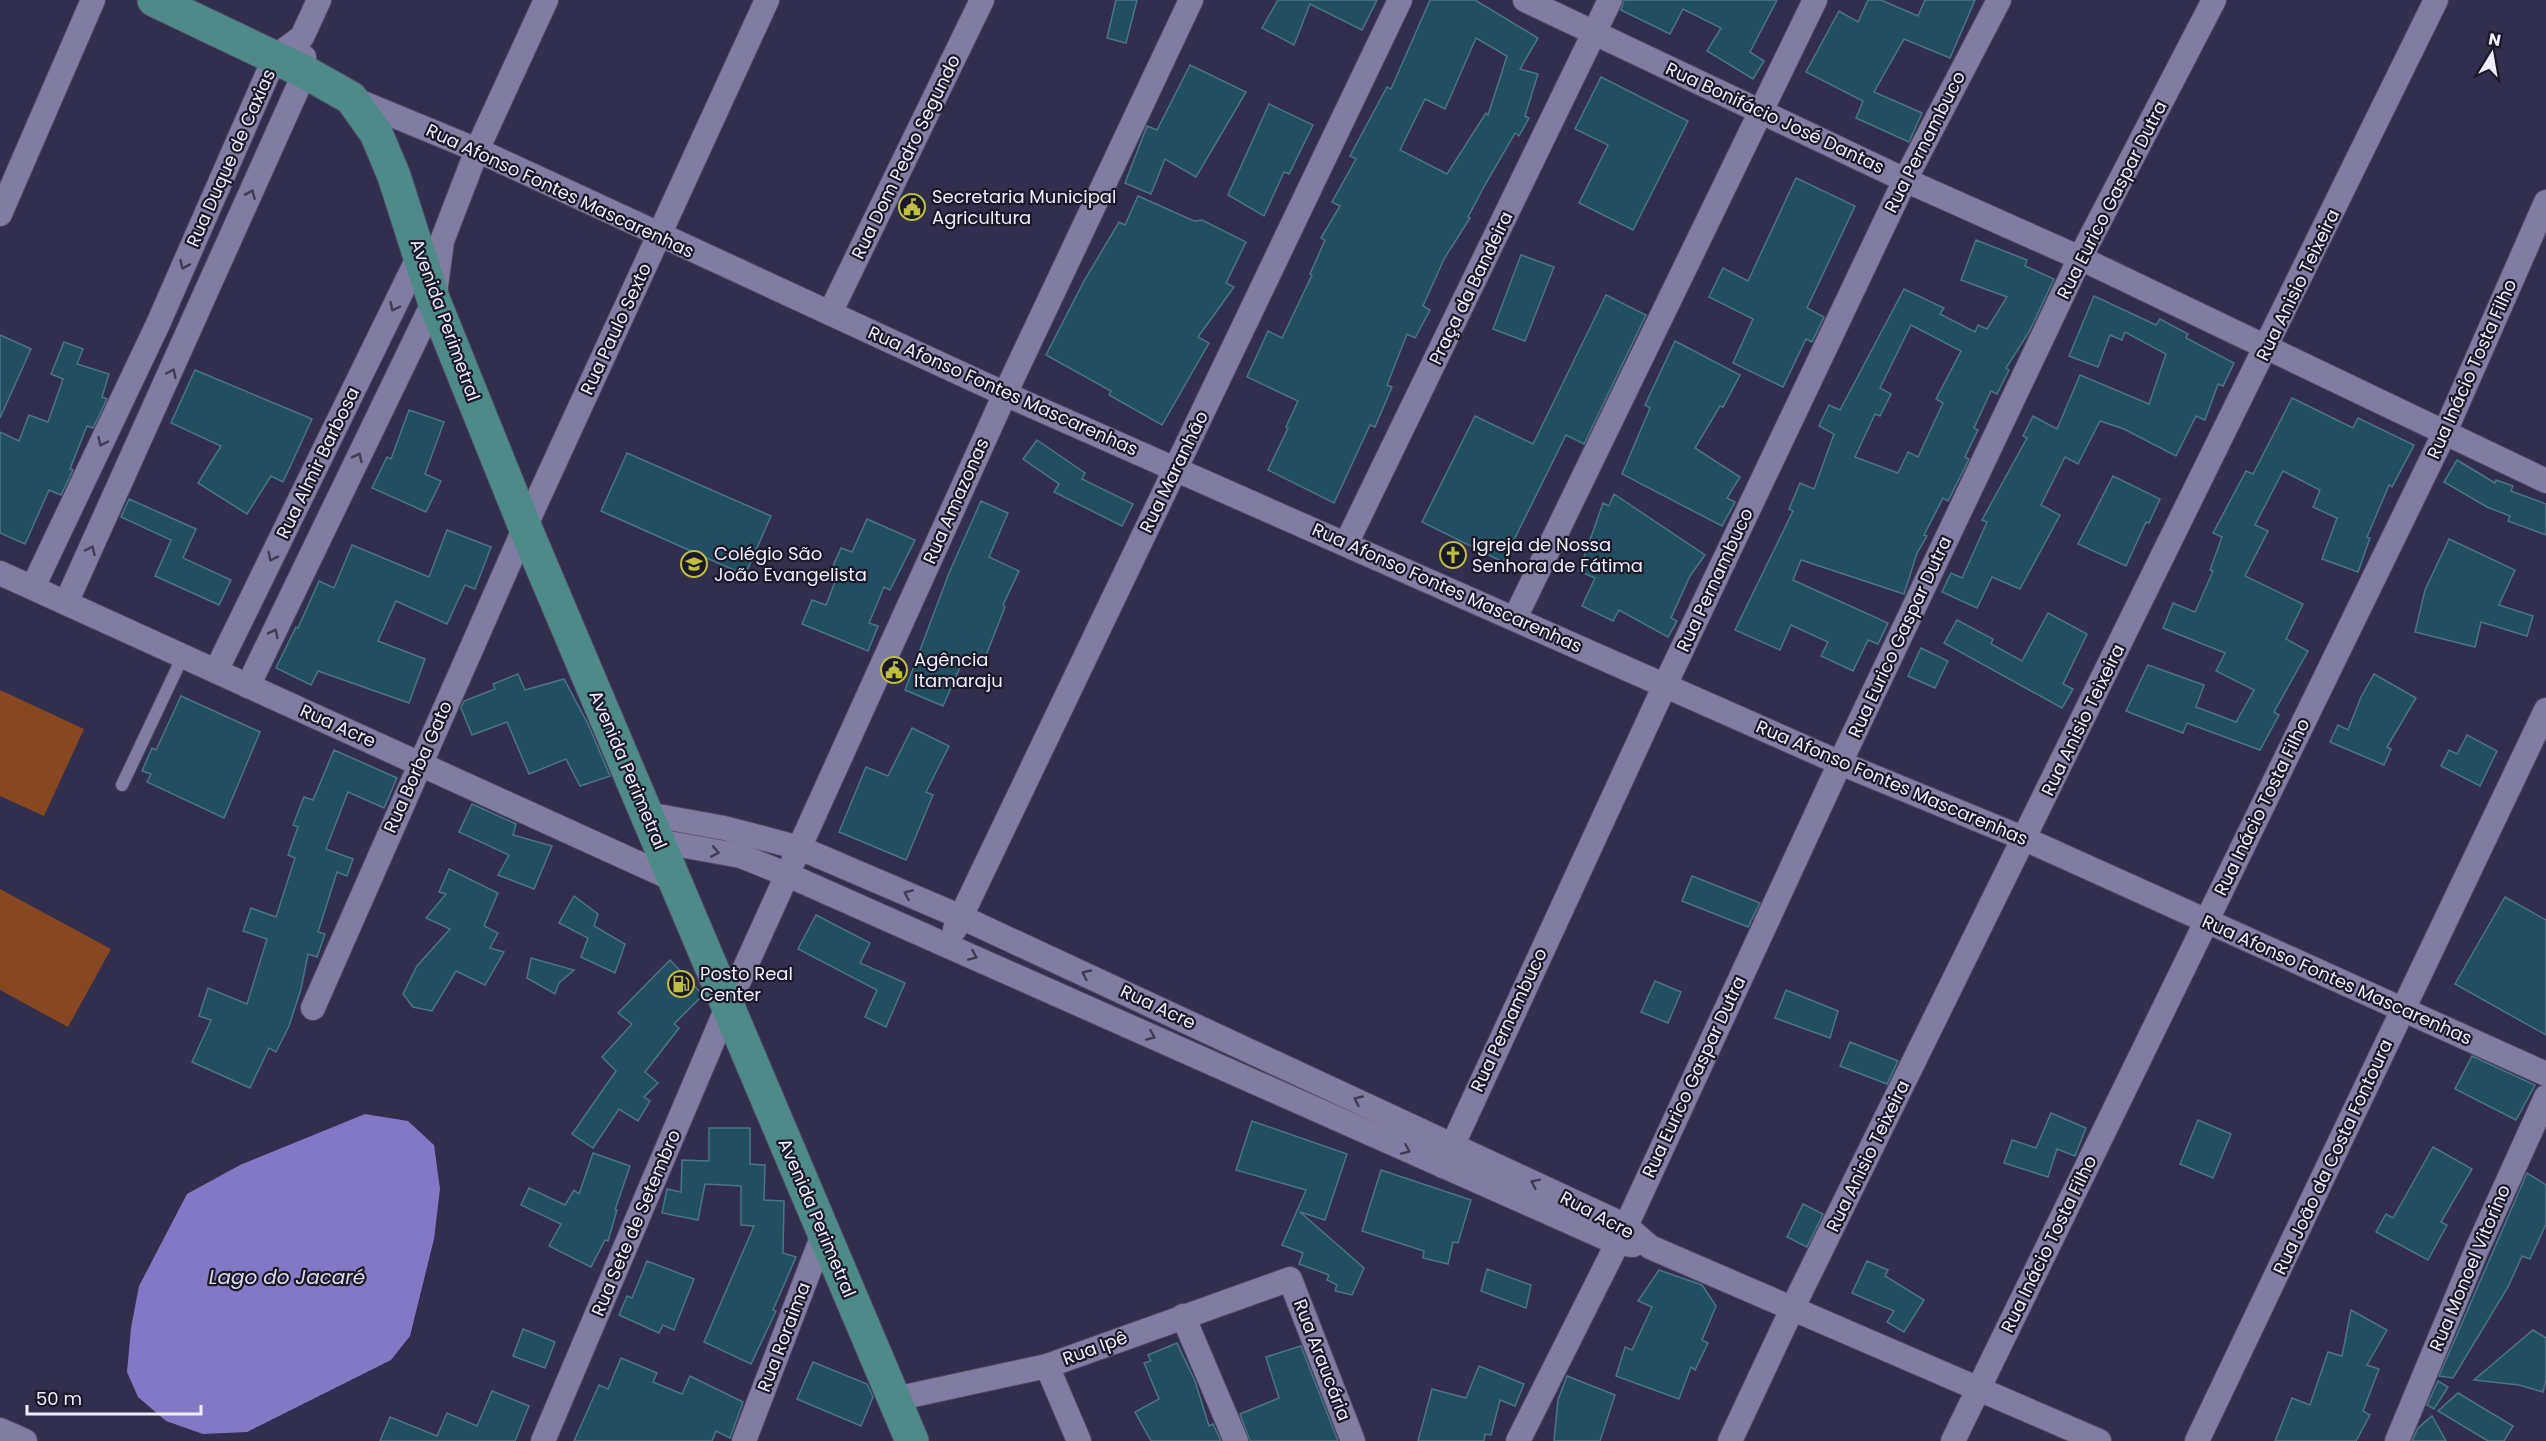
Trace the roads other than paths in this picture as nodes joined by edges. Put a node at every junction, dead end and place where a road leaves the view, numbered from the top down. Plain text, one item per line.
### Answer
1 (93, 0) edge
2 (154, 0) edge
3 (319, 0) edge
4 (546, 0) edge
5 (767, 0) edge
6 (982, 0) edge
7 (1191, 0) edge
8 (1400, 0) edge
9 (1525, 0) edge
10 (1611, 0) edge
11 (1815, 0) edge
12 (1999, 0) edge
13 (2214, 0) edge
14 (2436, 0) edge
15 (1595, 32) junction
16 (302, 37) junction
17 (275, 57) junction
18 (305, 72) junction
19 (351, 98) junction
20 (1761, 112) junction
21 (477, 150) junction
22 (1905, 180) junction
23 (2546, 202) edge
24 (0, 214) edge
25 (658, 236) junction
26 (431, 248) junction
27 (2080, 258) junction
28 (434, 300) junction
29 (830, 314) junction
30 (158, 324) junction
31 (187, 338) junction
32 (2267, 348) junction
33 (1005, 394) junction
34 (2444, 434) junction
35 (1176, 469) junction
36 (2546, 481) edge
37 (525, 527) junction
38 (1346, 544) junction
39 (0, 573) edge
40 (33, 587) junction
41 (66, 603) junction
42 (1515, 618) junction
43 (183, 656) junction
44 (216, 671) junction
45 (1665, 685) junction
46 (248, 686) junction
47 (2546, 710) edge
48 (420, 763) junction
49 (1840, 763) junction
50 (122, 786) dead end
51 (652, 827) junction
52 (2025, 839) junction
53 (800, 848) junction
54 (788, 875) junction
55 (675, 880) junction
56 (961, 916) junction
57 (2206, 921) junction
58 (948, 945) junction
59 (728, 1005) junction
60 (313, 1008) dead end
61 (2403, 1010) junction
62 (2546, 1074) edge
63 (2546, 1097) edge
64 (1452, 1143) junction
65 (1443, 1166) junction
66 (824, 1232) junction
67 (1621, 1235) junction
68 (1290, 1280) joint
69 (1793, 1307) junction
70 (1183, 1316) junction
71 (1047, 1366) junction
72 (1979, 1387) junction
73 (895, 1399) junction
74 (0, 1430) edge
75 (25, 1441) edge
76 (543, 1441) edge
77 (744, 1441) edge
78 (912, 1441) edge
79 (1079, 1441) edge
80 (1236, 1441) edge
81 (1353, 1441) edge
82 (1518, 1441) edge
83 (1730, 1441) edge
84 (1953, 1441) edge
85 (2099, 1441) edge
86 (2197, 1441) edge
87 (2397, 1441) edge

1 - 24 street
2 - 17 main road
3 - 16 street
4 - 21 street, Rua Almir Barbosa
5 - 25 street, Rua Paulo Sexto
6 - 29 street, Rua Dom Pedro Segundo
7 - 33 street, Rua Amazonas
8 - 35 street, Rua Maranhão
9 - 15 street, Rua Bonifácio José Dantas
10 - 15 street, Praça da Bandeira
11 - 20 street
12 - 22 street, Rua Pernambuco
13 - 27 street, Rua Eurico Gaspar Dutra
14 - 32 street, Rua Anisio Teixeira
15 - 20 street, Rua Bonifácio José Dantas
15 - 38 street, Praça da Bandeira
16 - 17 street, Rua Duque de Caxias
16 - 18 street, Rua Duque de Caxias
17 - 18 main road
17 -> 30 street, Rua Duque de Caxias
18 - 19 main road
31 -> 18 street, Rua Duque de Caxias
19 - 21 street, Rua Afonso Fontes Mascarenhas
19 - 26 main road, Avenida Perimetral
20 - 22 street, Rua Bonifácio José Dantas
20 - 42 street
21 - 25 street, Rua Afonso Fontes Mascarenhas
21 - 26 street, Rua Almir Barbosa
22 - 27 street, Rua Bonifácio José Dantas
22 - 45 street, Rua Pernambuco
23 - 34 street, Rua Inácio Tosta Filho
25 - 29 street, Rua Afonso Fontes Mascarenhas
25 - 37 street, Rua Paulo Sexto
26 - 28 main road, Avenida Perimetral
26 -> 44 street, Rua Almir Barbosa
27 - 32 street, Rua Bonifácio José Dantas
27 - 49 street, Rua Eurico Gaspar Dutra
28 - 37 main road, Avenida Perimetral
46 -> 28 street, Rua Almir Barbosa
29 - 33 street, Rua Afonso Fontes Mascarenhas
30 - 31 street
30 -> 40 street, Rua Duque de Caxias
41 -> 31 street, Rua Duque de Caxias
32 - 34 street, Rua Bonifácio José Dantas
32 - 52 street, Rua Anisio Teixeira
33 - 35 street, Rua Afonso Fontes Mascarenhas
33 - 53 street, Rua Amazonas
34 - 36 street, Rua Bonifácio José Dantas
34 - 57 street, Rua Inácio Tosta Filho
35 - 38 street, Rua Afonso Fontes Mascarenhas
35 - 56 street, Rua Maranhão
37 - 48 street, Rua Borba Gato
37 - 51 main road, Avenida Perimetral
38 - 42 street, Rua Afonso Fontes Mascarenhas
39 - 40 street, Rua Acre
40 - 41 street, Rua Acre
41 - 43 street, Rua Acre
42 - 45 street, Rua Afonso Fontes Mascarenhas
43 - 44 street, Rua Acre
43 - 50 lane
44 - 46 street, Rua Acre
45 - 49 street, Rua Afonso Fontes Mascarenhas
45 - 64 street, Rua Pernambuco
46 - 48 street, Rua Acre
47 - 61 street, Rua João da Costa Fontoura
48 - 55 street, Rua Acre
48 - 60 street, Rua Borba Gato
49 - 52 street, Rua Afonso Fontes Mascarenhas
49 - 67 street, Rua Eurico Gaspar Dutra
51 - 53 street, Rua Acre
51 -> 54 street, Rua Acre
51 - 55 main road, Avenida Perimetral
52 - 57 street, Rua Afonso Fontes Mascarenhas
52 - 69 street, Rua Anisio Teixeira
53 - 54 street, Rua Amazonas
56 -> 53 street, Rua Acre
54 - 58 street, Rua Acre
54 - 59 street, Rua Amazonas
55 - 59 main road, Avenida Perimetral
56 - 58 street, Rua Maranhão
64 -> 56 street, Rua Acre
57 - 61 street, Rua Afonso Fontes Mascarenhas
57 - 72 street, Rua Inácio Tosta Filho
58 -> 65 street, Rua Acre
59 - 66 main road, Avenida Perimetral
59 - 76 street, Rua Sete de Setembro
61 - 62 street, Rua Afonso Fontes Mascarenhas
61 - 86 street, Rua João da Costa Fontoura
63 - 87 street, Rua Monoel Vitorino
64 - 65 street, Rua Pernambuco
67 -> 64 street, Rua Acre
65 - 67 street, Rua Acre
66 - 73 main road, Avenida Perimetral
66 - 77 street, Rua Roraima
67 - 69 street, Rua Acre
67 - 82 street, Rua Eurico Gaspar Dutra
68 - 70 street, Rua Ipê
68 - 81 street, Rua Araucária
69 - 72 street, Rua Acre
69 - 83 street, Rua Anisio Teixeira
70 - 71 street, Rua Ipê
70 - 80 street
71 - 73 street, Rua Ipê
71 - 79 street
72 - 84 street, Rua Inácio Tosta Filho
72 - 85 street, Rua Acre
73 - 78 main road, Avenida Perimetral
74 - 75 street

